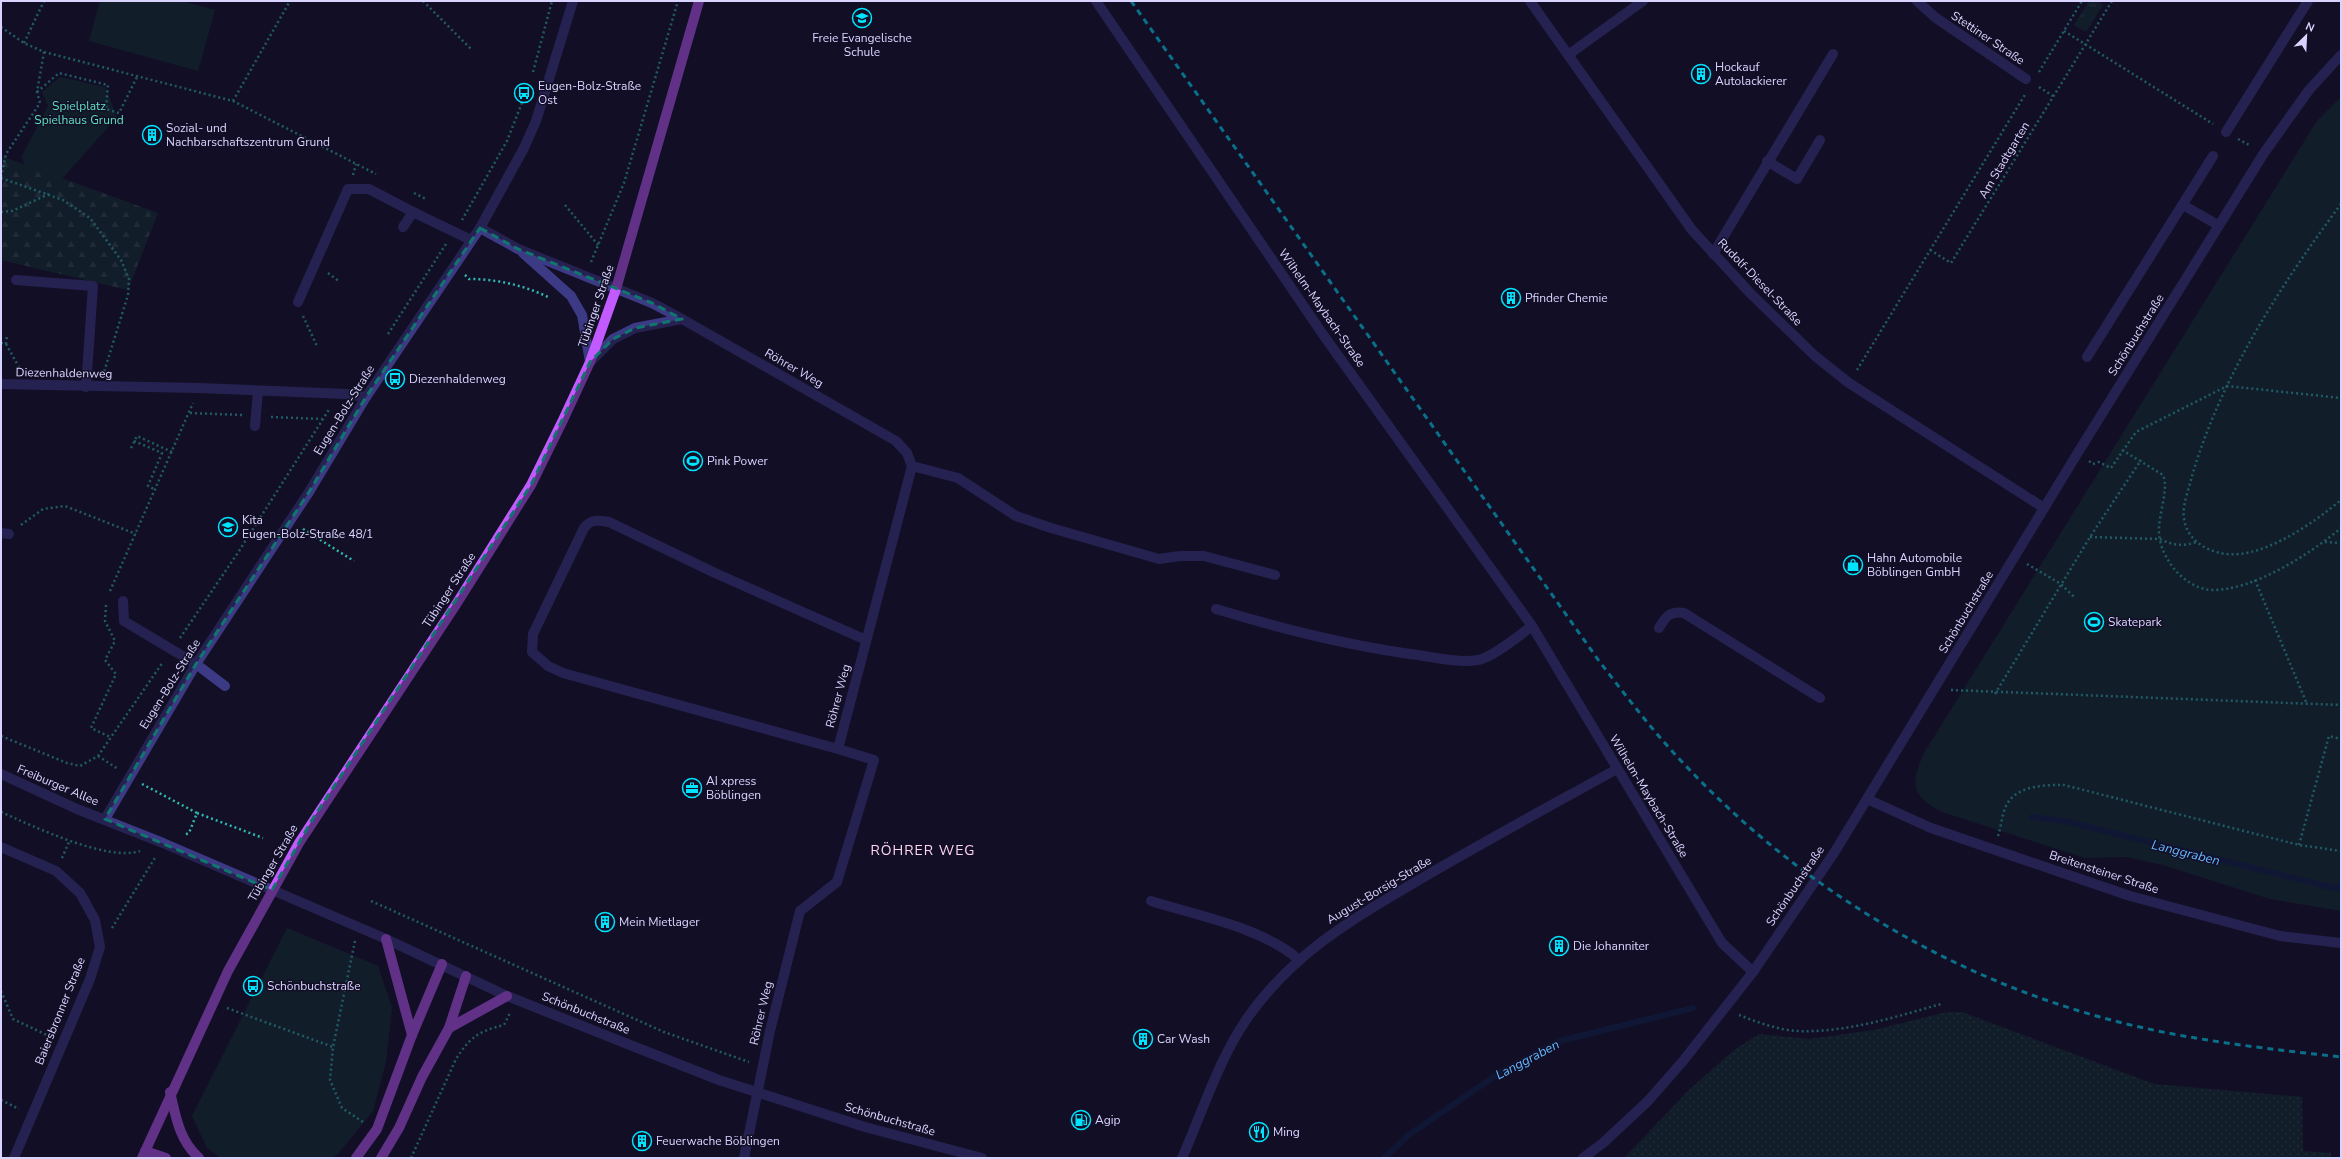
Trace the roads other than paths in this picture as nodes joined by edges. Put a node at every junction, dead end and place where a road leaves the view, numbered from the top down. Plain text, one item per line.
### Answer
1 (573, 1) edge
2 (699, 1) edge
3 (1096, 1) edge
4 (1530, 1) edge
5 (1643, 1) edge
6 (1917, 1) edge
7 (2308, 1) edge
8 (1833, 54) dead end
9 (1568, 55) junction
10 (2341, 55) edge
11 (2031, 78) road end
12 (2226, 132) road end
13 (1820, 140) dead end
14 (2213, 156) dead end
15 (1767, 161) junction
16 (2183, 205) junction
17 (413, 212) junction
18 (2218, 225) junction
19 (403, 227) dead end
20 (480, 228) junction
21 (471, 240) junction
22 (518, 249) junction
23 (1713, 254) junction
24 (16, 280) dead end
25 (616, 289) junction
26 (298, 302) road end
27 (682, 319) junction
28 (2087, 357) dead end
29 (590, 362) junction
30 (1, 384) edge
31 (86, 387) junction
32 (258, 391) junction
33 (366, 397) junction
34 (255, 426) dead end
35 (912, 466) junction
36 (2044, 508) junction
37 (1275, 575) dead end
38 (123, 601) dead end
39 (1216, 609) dead end
40 (1532, 626) junction
41 (1659, 628) dead end
42 (868, 635) junction
43 (196, 664) junction
44 (225, 686) dead end
45 (1820, 698) dead end
46 (838, 749) junction
47 (1617, 769) junction
48 (1, 774) edge
49 (1867, 799) junction
50 (105, 819) junction
51 (1, 847) edge
52 (1151, 901) dead end
53 (386, 939) junction
54 (2341, 943) edge
55 (1298, 959) junction
56 (442, 964) junction
57 (1753, 972) junction
58 (466, 976) junction
59 (512, 998) junction
60 (449, 1028) junction
61 (412, 1035) junction
62 (170, 1092) junction
63 (757, 1092) junction
64 (143, 1155) edge
65 (14, 1158) edge
66 (166, 1158) edge
67 (199, 1158) edge
68 (356, 1158) edge
69 (381, 1158) edge
70 (744, 1158) edge
71 (982, 1158) edge
72 (1182, 1158) edge
73 (1583, 1158) edge

1 - 20 street, Eugen-Bolz-Straße
2 - 25 main road, Tübinger Straße
3 - 40 street, Wilhelm-Maybach-Straße
4 - 9 street, Rudolf-Diesel-Straße
5 - 9 street
6 - 11 street, Stettiner Straße
7 - 12 street
8 - 15 street
9 - 23 street, Rudolf-Diesel-Straße
10 - 18 street, Schönbuchstraße
13 - 15 street
14 - 16 street
15 - 23 street
16 - 18 street
16 - 28 street
17 - 19 street
17 - 21 street
17 - 26 street
18 - 36 street, Schönbuchstraße
20 - 21 street, Eugen-Bolz-Straße
20 - 22 street
21 - 33 street, Eugen-Bolz-Straße
22 - 25 street, Röhrer Weg
22 - 29 street
23 - 36 street, Rudolf-Diesel-Straße
24 - 31 street
25 - 27 street, Röhrer Weg
25 - 29 main road, Tübinger Straße
27 - 29 street
27 - 35 street, Röhrer Weg
29 - 62 main road, Tübinger Straße
30 - 31 street, Diezenhaldenweg
31 - 32 street, Diezenhaldenweg
32 - 33 street, Diezenhaldenweg
32 - 34 street
33 - 43 street, Eugen-Bolz-Straße
35 - 37 street
35 - 42 street, Röhrer Weg
36 - 49 street, Schönbuchstraße
38 - 43 street
39 - 40 street
40 - 47 street, Wilhelm-Maybach-Straße
41 - 45 street
42 - 46 street, Röhrer Weg
42 - 46 street
43 - 44 street
43 - 50 street, Eugen-Bolz-Straße
46 - 63 street, Röhrer Weg
47 - 55 street, August-Borsig-Straße
47 - 57 street, Wilhelm-Maybach-Straße
48 - 50 street, Freiburger Allee
49 - 54 street, Breitensteiner Straße
49 - 57 street, Schönbuchstraße
50 - 53 street, Schönbuchstraße
51 - 65 street, Baiersbronner Straße
52 - 55 street
53 - 56 street, Schönbuchstraße
53 - 61 main road
55 - 72 street, August-Borsig-Straße
56 - 58 street, Schönbuchstraße
56 - 61 main road
57 - 73 street, Schönbuchstraße
58 - 59 street, Schönbuchstraße
58 - 60 main road
59 - 60 main road
59 - 63 street, Schönbuchstraße
60 - 69 main road
61 - 68 main road
62 - 64 main road, Tübinger Straße
62 - 67 main road
63 - 70 street, Röhrer Weg
63 - 71 street, Schönbuchstraße
64 - 66 main road

